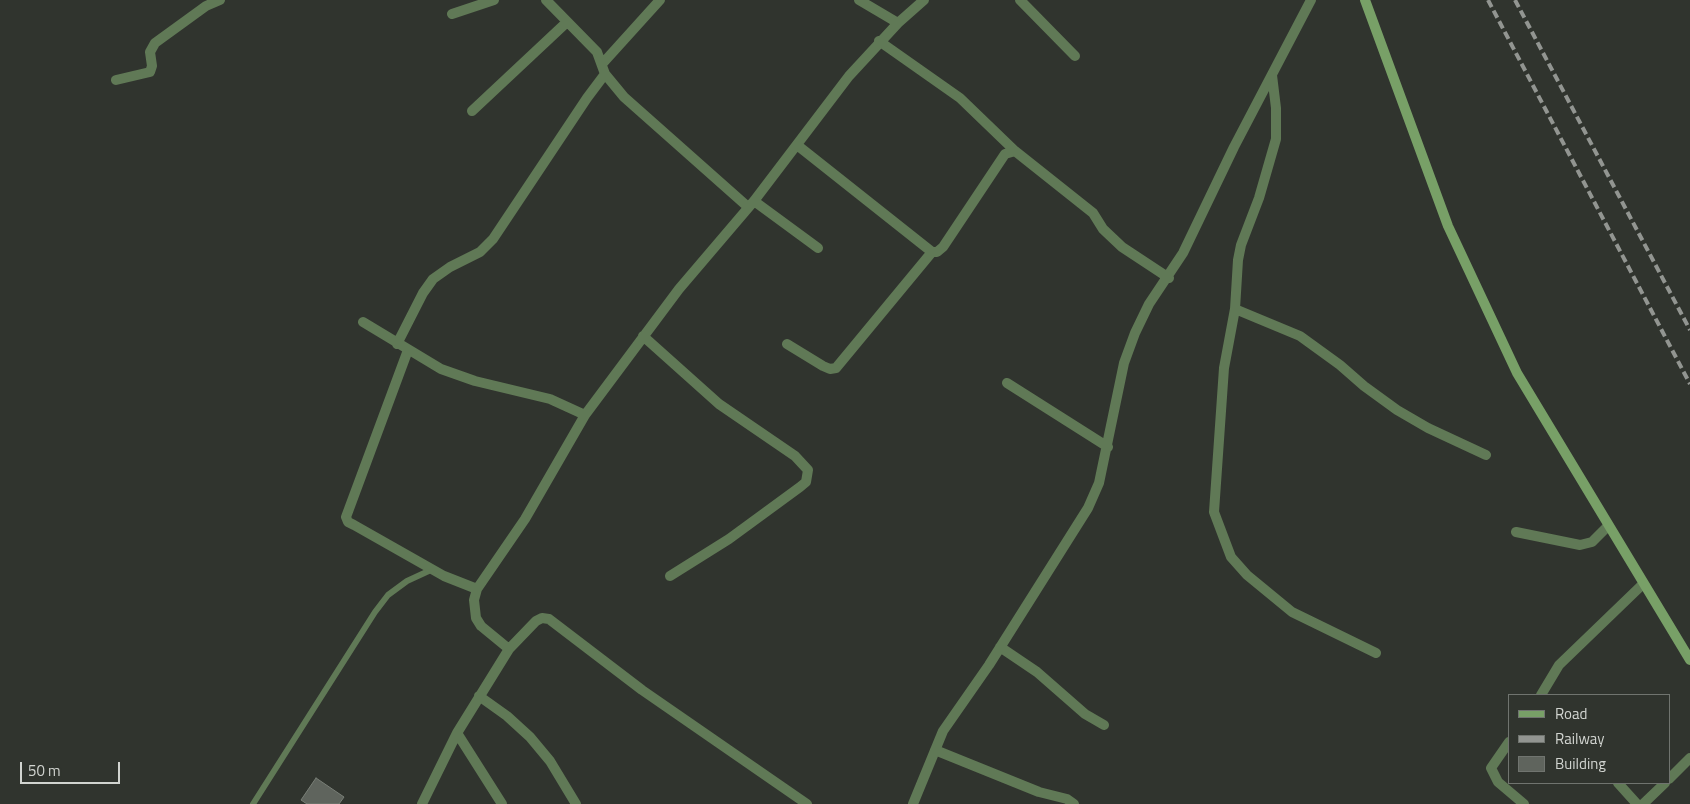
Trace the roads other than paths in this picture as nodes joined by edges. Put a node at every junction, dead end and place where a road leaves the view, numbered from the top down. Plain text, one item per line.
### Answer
1 (220, 0) edge
2 (494, 0) edge
3 (546, 0) edge
4 (660, 0) edge
5 (859, 0) edge
6 (924, 0) edge
7 (1020, 0) edge
8 (1311, 0) edge
9 (1365, 0) edge
10 (203, 3) edge
11 (452, 14) dead end
12 (567, 22) junction
13 (898, 23) junction
14 (880, 41) junction
15 (1075, 56) dead end
16 (602, 63) junction
17 (606, 74) junction
18 (1272, 75) junction
19 (116, 80) dead end
20 (472, 111) dead end
21 (797, 145) junction
22 (1015, 151) junction
23 (751, 204) junction
24 (818, 248) dead end
25 (932, 252) junction
26 (1169, 278) junction
27 (1235, 309) junction
28 (363, 322) dead end
29 (643, 336) junction
30 (397, 344) junction
31 (786, 344) dead end
32 (408, 350) junction
33 (1007, 384) dead end
34 (585, 415) junction
35 (1108, 447) junction
36 (1486, 455) dead end
37 (1608, 526) junction
38 (1516, 532) dead end
39 (433, 569) junction
40 (670, 576) dead end
41 (1643, 584) junction
42 (477, 589) junction
43 (1000, 647) junction
44 (509, 649) junction
45 (1376, 653) dead end
46 (1690, 660) edge
47 (1542, 694) edge
48 (479, 696) junction
49 (1104, 725) dead end
50 (457, 733) junction
51 (1508, 744) edge
52 (934, 750) junction
53 (1690, 758) edge
54 (1670, 778) edge
55 (1619, 784) edge
56 (1664, 784) edge
57 (252, 804) edge
58 (422, 804) edge
59 (502, 804) edge
60 (576, 804) edge
61 (807, 804) edge
62 (913, 804) edge
63 (1074, 804) edge
64 (1524, 804) edge
65 (1637, 804) edge
66 (1643, 804) edge

1 - 10 street
2 - 11 street
3 - 12 street
4 - 16 street
5 - 13 street
6 - 13 street
7 - 15 street
8 - 18 street
9 - 37 main road
10 - 19 street
12 - 16 street
12 - 20 street
13 - 14 street
14 - 21 street
14 - 22 street
16 - 17 street
17 - 23 street
17 - 30 street
18 - 26 street
18 - 27 street
21 - 23 street
21 - 25 street
22 - 25 street
22 - 26 street
23 - 24 street
23 - 29 street
25 - 31 street
26 - 35 street
27 - 36 street
27 - 45 street
28 - 30 street
29 - 34 street
29 - 40 street
30 - 32 street
32 - 34 street
32 - 39 street
33 - 35 street
34 - 42 street
35 - 43 street
37 - 38 street
37 - 41 main road
39 - 42 street
39 - 57 lane
41 - 46 main road
41 - 47 street
42 - 44 street
43 - 49 street
43 - 52 street
44 - 48 street
44 - 61 street
48 - 50 street
48 - 60 street
50 - 58 street
50 - 59 street
51 - 64 street
52 - 62 street
52 - 63 street
53 - 54 street
55 - 65 street
56 - 66 street

